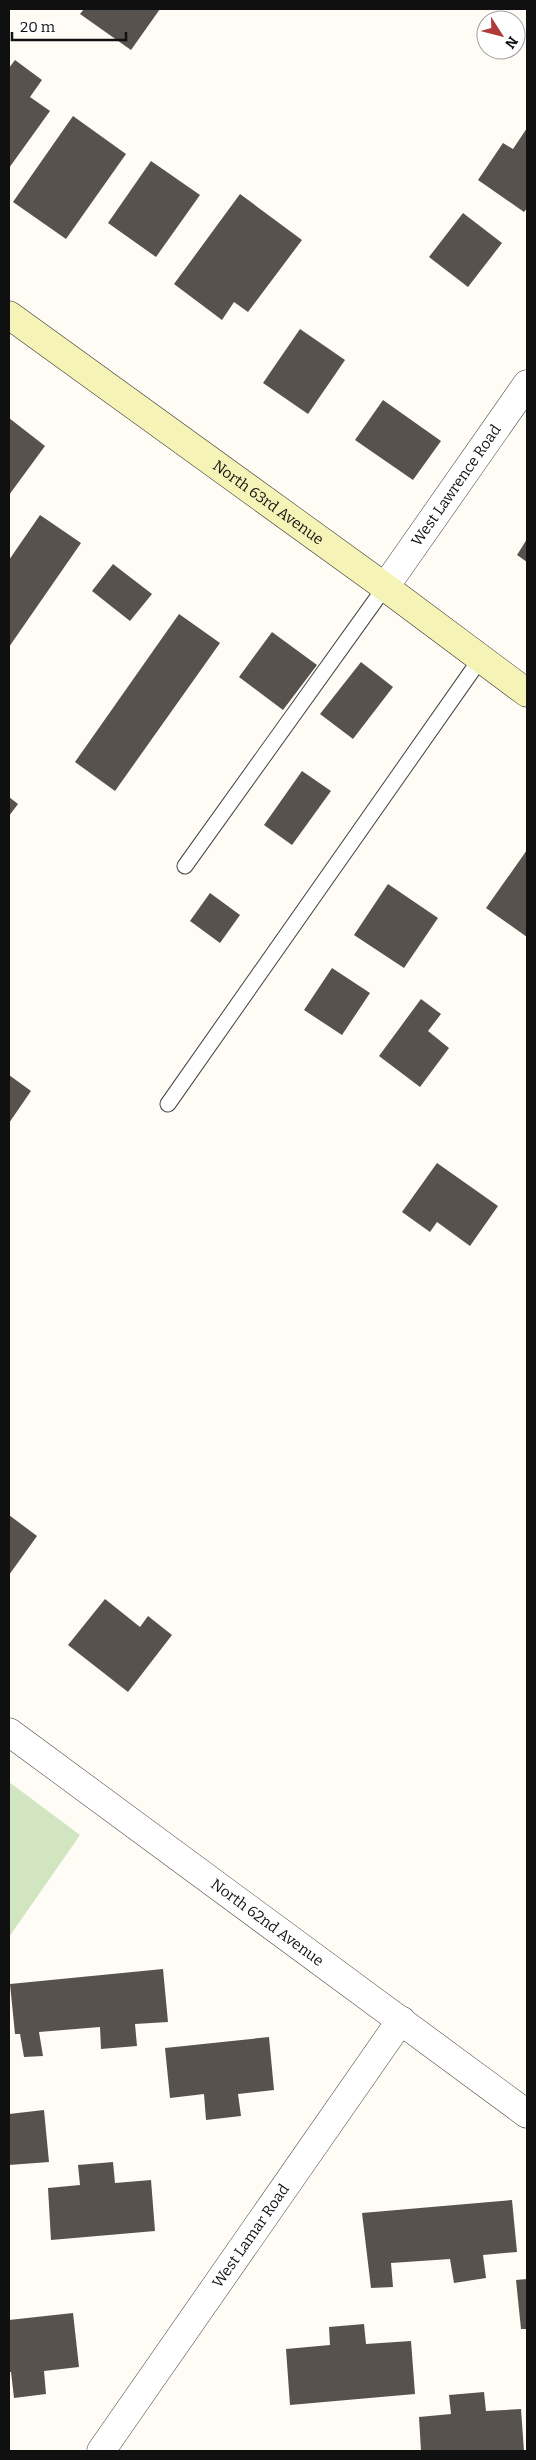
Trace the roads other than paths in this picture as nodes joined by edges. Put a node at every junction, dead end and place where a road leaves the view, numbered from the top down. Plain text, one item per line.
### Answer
1 (9, 314) edge
2 (527, 384) edge
3 (386, 587) junction
4 (481, 658) junction
5 (527, 693) edge
6 (185, 866) dead end
7 (168, 1104) dead end
8 (9, 1732) edge
9 (401, 2020) junction
10 (527, 2114) edge
11 (101, 2451) edge

1 - 3 street, North 63rd Avenue
2 - 3 street, West Lawrence Road
3 - 4 street, North 63rd Avenue
3 - 6 lane
4 - 5 street, North 63rd Avenue
4 - 7 lane
8 - 9 street, North 62nd Avenue
9 - 10 street, North 62nd Avenue
9 - 11 street, West Lamar Road

